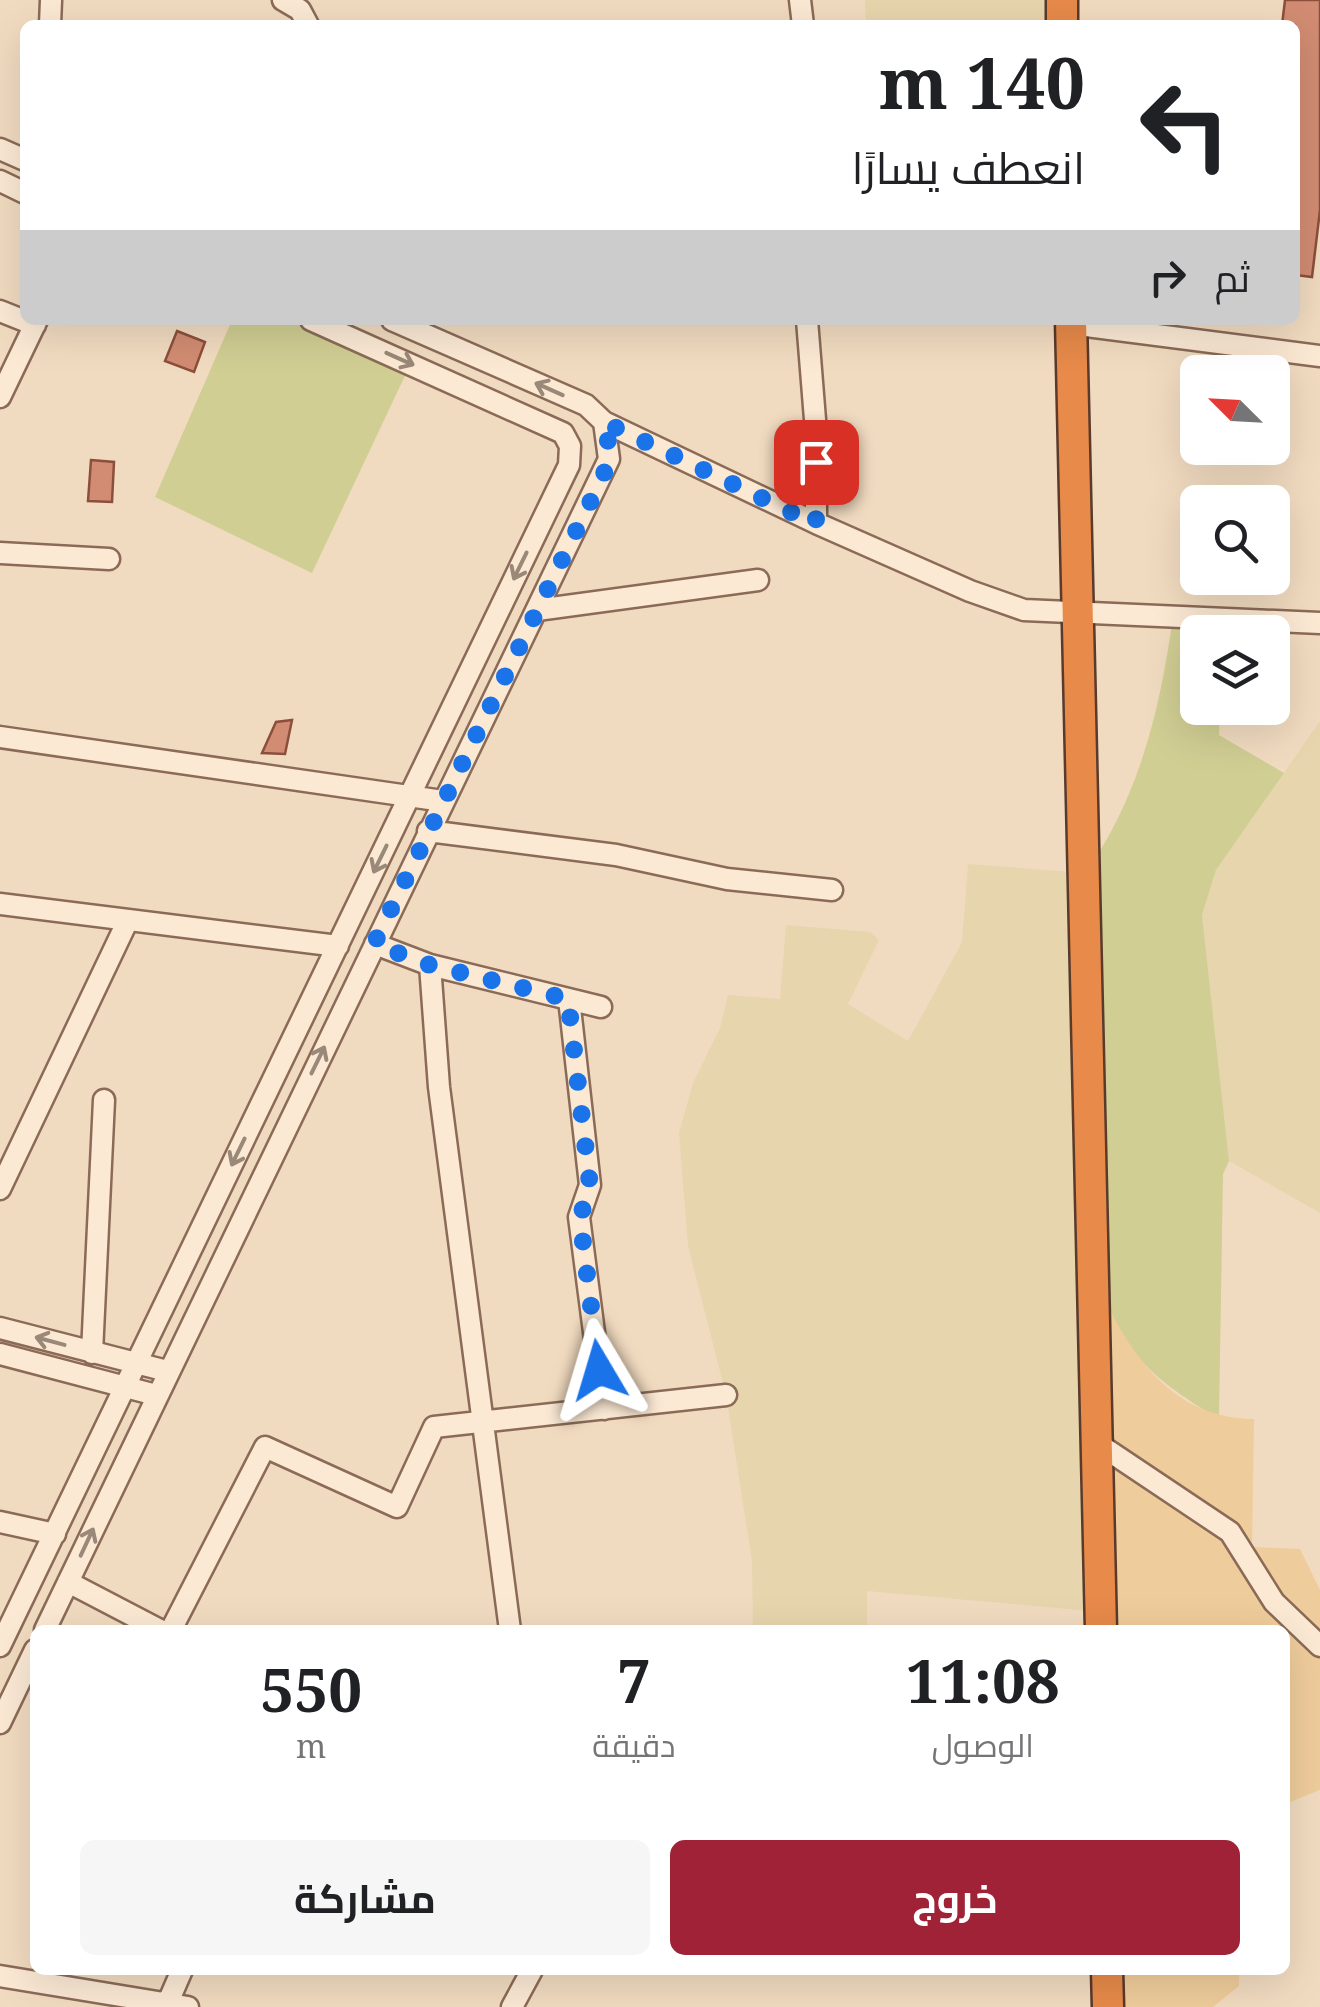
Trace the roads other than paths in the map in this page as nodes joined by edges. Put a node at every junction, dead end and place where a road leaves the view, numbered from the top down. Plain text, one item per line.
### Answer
1 (282, 0) edge
2 (305, 20) edge
3 (35, 325) edge
4 (322, 325) edge
5 (403, 325) edge
6 (806, 325) edge
7 (1071, 325) edge
8 (1093, 325) edge
9 (1320, 356) edge
10 (0, 398) edge
11 (604, 422) junction
12 (816, 524) junction
13 (0, 553) edge
14 (109, 559) dead end
15 (758, 580) dead end
16 (537, 610) junction
17 (1077, 614) junction
18 (1320, 623) edge
19 (0, 737) edge
20 (410, 797) junction
21 (443, 801) junction
22 (428, 831) junction
23 (832, 890) dead end
24 (0, 904) edge
25 (128, 920) junction
26 (374, 944) junction
27 (338, 946) junction
28 (430, 965) junction
29 (568, 999) junction
30 (601, 1007) dead end
31 (104, 1100) dead end
32 (8, 1150) edge
33 (0, 1189) edge
34 (0, 1328) edge
35 (92, 1353) junction
36 (0, 1354) edge
37 (136, 1364) junction
38 (167, 1371) junction
39 (125, 1387) junction
40 (156, 1395) junction
41 (726, 1395) dead end
42 (604, 1408) junction
43 (485, 1422) junction
44 (1097, 1443) junction
45 (0, 1522) edge
46 (54, 1534) junction
47 (68, 1582) junction
48 (47, 1625) edge
49 (150, 1625) edge
50 (174, 1625) edge
51 (509, 1625) edge
52 (1101, 1625) edge
53 (0, 1646) edge
54 (1320, 1646) edge
55 (30, 1660) edge
56 (0, 1722) edge
57 (181, 1975) edge
58 (529, 1975) edge
59 (1107, 1975) edge
60 (0, 1976) edge
61 (174, 2005) edge
62 (512, 2007) edge
63 (1108, 2007) edge

1 - 2 street
3 - 10 street
4 -> 20 street
11 -> 5 street
6 - 12 street
7 - 17 highway
8 - 9 street
11 - 12 street
11 - 16 street
12 - 17 street
13 - 14 street
15 - 16 street
16 - 21 street
17 - 18 street
17 - 44 highway
19 - 20 street
20 - 21 street
20 -> 27 street
21 - 22 street
22 - 23 street
22 - 26 street
24 - 25 street
25 - 27 street
25 - 32 street
26 - 28 street
38 -> 26 street
27 -> 37 street
28 - 29 street
28 - 43 street
29 - 30 street
29 - 42 street
31 - 35 street
32 - 33 street
35 -> 34 street
35 - 37 street
36 - 39 street
37 - 38 street
37 - 39 street
38 - 40 street
39 - 40 street
39 - 46 street
47 -> 40 street
41 - 42 street
42 - 43 street
43 - 50 street
43 - 51 street
44 - 52 highway
44 - 54 street
45 - 46 street
46 - 53 street
47 - 48 street
47 - 49 street
55 - 56 street
57 - 61 street
58 - 62 street
59 - 63 highway
60 - 61 street

